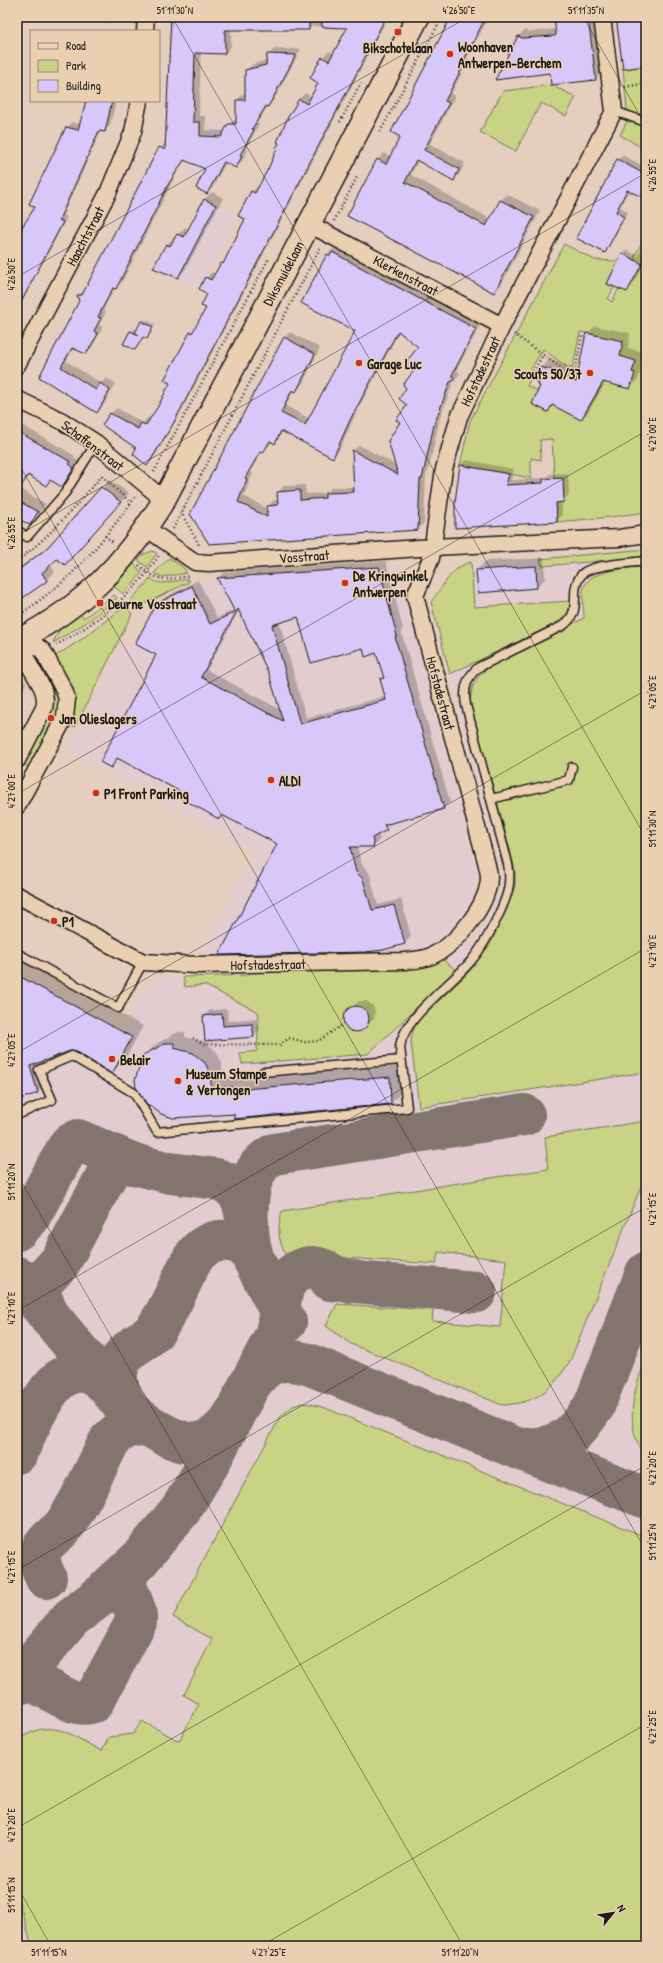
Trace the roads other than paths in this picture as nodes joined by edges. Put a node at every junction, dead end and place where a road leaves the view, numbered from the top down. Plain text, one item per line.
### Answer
1 (146, 17) edge
2 (418, 17) edge
3 (602, 17) edge
4 (145, 30) edge
5 (139, 102) edge
6 (614, 111) junction
7 (646, 122) edge
8 (318, 229) junction
9 (502, 326) junction
10 (17, 366) edge
11 (17, 399) edge
12 (96, 443) junction
13 (164, 500) junction
14 (146, 528) junction
15 (17, 530) edge
16 (646, 534) edge
17 (433, 547) junction
18 (646, 561) edge
19 (21, 639) edge
20 (17, 760) edge
21 (572, 767) dead end
22 (23, 780) edge
23 (491, 799) junction
24 (17, 806) edge
25 (17, 895) edge
26 (17, 953) edge
27 (143, 962) junction
28 (401, 1060) junction
29 (263, 1072) dead end
30 (17, 1115) edge

1 - 4 street
2 - 8 street, Diksmuidelaan
3 - 6 street
5 - 10 street, Haachtstraat
6 - 7 lane
6 - 9 street, Hofstadestraat
8 - 9 street, Klerkenstraat
8 - 13 street, Diksmuidelaan
9 - 17 street, Hofstadestraat
11 - 12 street, Schaffenstraat
12 - 13 street, Schaffenstraat
12 - 15 lane
13 - 14 street, Diksmuidelaan
14 - 17 street, Vosstraat
14 - 19 street
16 - 17 street, Vosstraat
17 - 27 street, Hofstadestraat
18 - 23 lane
19 - 20 street
19 - 22 street
21 - 23 lane
22 - 24 street
23 - 28 lane
25 - 27 street, Hofstadestraat
26 - 27 lane
28 - 29 lane
28 - 30 lane

